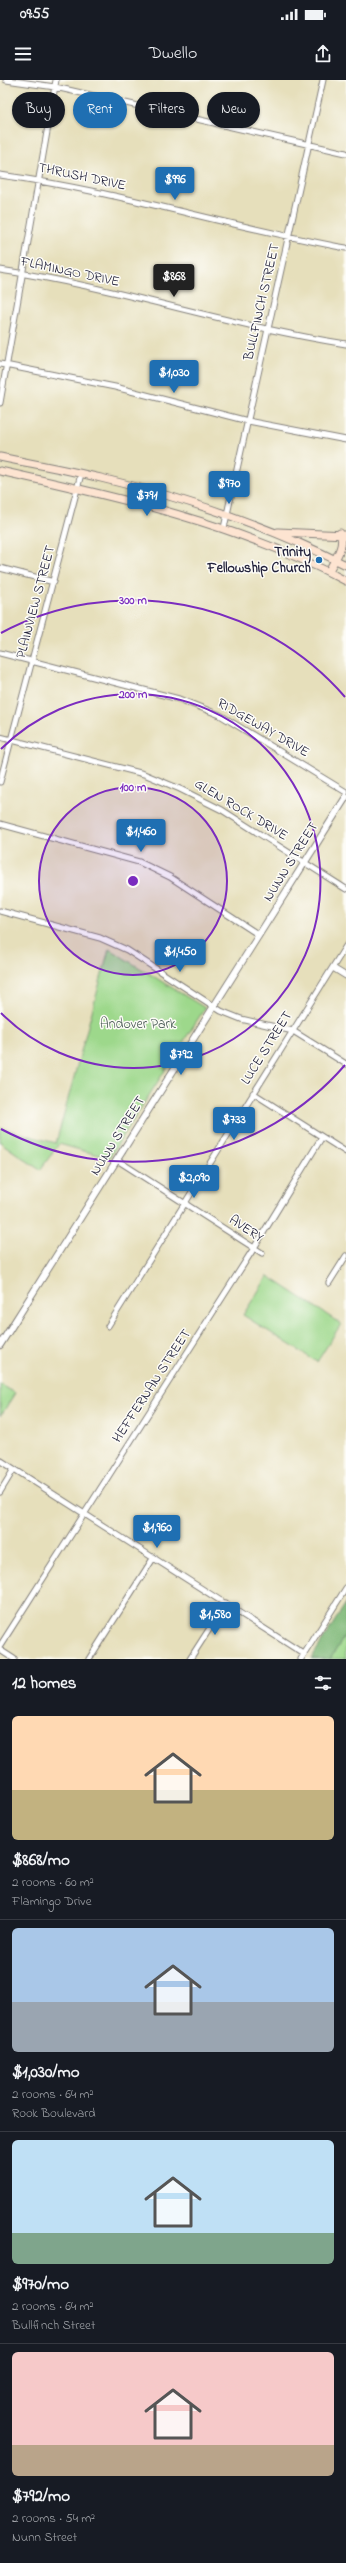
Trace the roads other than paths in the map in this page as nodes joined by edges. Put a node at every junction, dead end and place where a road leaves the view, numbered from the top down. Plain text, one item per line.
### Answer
1 (6, 80) edge
2 (56, 80) edge
3 (323, 80) edge
4 (55, 87) junction
5 (308, 146) junction
6 (346, 153) edge
7 (0, 175) edge
8 (38, 180) junction
9 (289, 238) junction
10 (346, 248) edge
11 (0, 270) edge
12 (22, 273) junction
13 (268, 330) junction
14 (346, 344) edge
15 (0, 364) edge
16 (7, 365) junction
17 (0, 403) edge
18 (248, 421) junction
19 (346, 440) edge
20 (0, 457) edge
21 (0, 471) edge
22 (81, 474) junction
23 (78, 488) junction
24 (228, 514) junction
25 (224, 528) junction
26 (269, 531) junction
27 (343, 534) edge
28 (344, 545) edge
29 (335, 560) junction
30 (346, 565) edge
31 (0, 568) edge
32 (329, 571) junction
33 (346, 581) edge
34 (54, 582) junction
35 (0, 652) edge
36 (33, 661) junction
37 (0, 737) edge
38 (11, 740) junction
39 (0, 782) edge
40 (346, 792) edge
41 (346, 797) edge
42 (0, 824) edge
43 (305, 863) junction
44 (346, 888) edge
45 (0, 911) edge
46 (259, 935) junction
47 (346, 946) edge
48 (333, 968) junction
49 (346, 976) edge
50 (215, 1005) junction
51 (293, 1031) junction
52 (346, 1064) edge
53 (253, 1093) junction
54 (322, 1137) junction
55 (346, 1152) edge
56 (117, 1160) junction
57 (185, 1203) junction
58 (254, 1248) junction
59 (262, 1254) dead end
60 (346, 1256) edge
61 (329, 1283) dead end
62 (108, 1326) dead end
63 (0, 1345) edge
64 (0, 1460) edge
65 (14, 1469) junction
66 (0, 1492) edge
67 (85, 1513) junction
68 (154, 1557) junction
69 (346, 1588) edge
70 (226, 1603) junction
71 (0, 1646) edge
72 (0, 1650) edge
73 (303, 1656) edge
74 (14, 1659) edge
75 (89, 1659) edge
76 (190, 1659) edge

1 - 4 street
2 - 4 street
3 - 5 street, BULLFINCH STREET
4 - 5 street
4 - 8 street
5 - 6 street
5 - 9 street, BULLFINCH STREET
7 - 8 street, THRUSH DRIVE
8 - 9 street, THRUSH DRIVE
8 - 12 street
9 - 10 street, THRUSH DRIVE
9 - 13 street, BULLFINCH STREET
11 - 12 street, FLAMINGO DRIVE
12 - 13 street, FLAMINGO DRIVE
12 - 16 street
13 - 14 street, FLAMINGO DRIVE
13 - 18 street, BULLFINCH STREET
15 - 16 street
16 - 17 street
16 - 18 street
18 - 19 street
18 - 24 street, BULLFINCH STREET
20 - 22 main road
21 - 23 main road
22 - 23 street, PLAINVIEW STREET
22 - 24 main road
23 - 25 main road
23 - 34 street, PLAINVIEW STREET
24 - 25 street, BULLFINCH STREET
24 - 26 main road
25 - 32 main road
26 - 27 main road
26 - 29 main road
27 - 28 main road
28 - 29 main road
29 - 30 main road
29 - 32 main road
31 - 34 street
32 - 33 main road
34 - 36 street, PLAINVIEW STREET
35 - 36 street, RIDGEWAY DRIVE
36 - 38 street, PLAINVIEW STREET
36 - 40 street, RIDGEWAY DRIVE
37 - 38 street, GLEN ROCK DRIVE
38 - 39 street, PLAINVIEW STREET
38 - 43 street, GLEN ROCK DRIVE
41 - 43 street, NUNN STREET
42 - 46 street
43 - 44 street, GLEN ROCK DRIVE
43 - 46 street, NUNN STREET
45 - 50 street
46 - 50 street, NUNN STREET
47 - 48 street, LUCE STREET
48 - 49 street
48 - 51 street, LUCE STREET
50 - 51 street
50 - 56 street, NUNN STREET
51 - 52 street
51 - 53 street, LUCE STREET
53 - 54 street
53 - 57 street, LUCE STREET
54 - 55 street
54 - 58 street, HEFFERNAN STREET
56 - 57 street, AVERY
56 - 63 street, NUNN STREET
57 - 58 street, AVERY
57 - 62 street, LUCE STREET
58 - 59 street, AVERY
58 - 67 street, HEFFERNAN STREET
60 - 61 street
64 - 65 street
65 - 66 street
65 - 67 street
67 - 68 street
67 - 71 street, HEFFERNAN STREET
68 - 70 street
68 - 75 street
69 - 73 street
70 - 73 street
70 - 76 street
72 - 74 street

